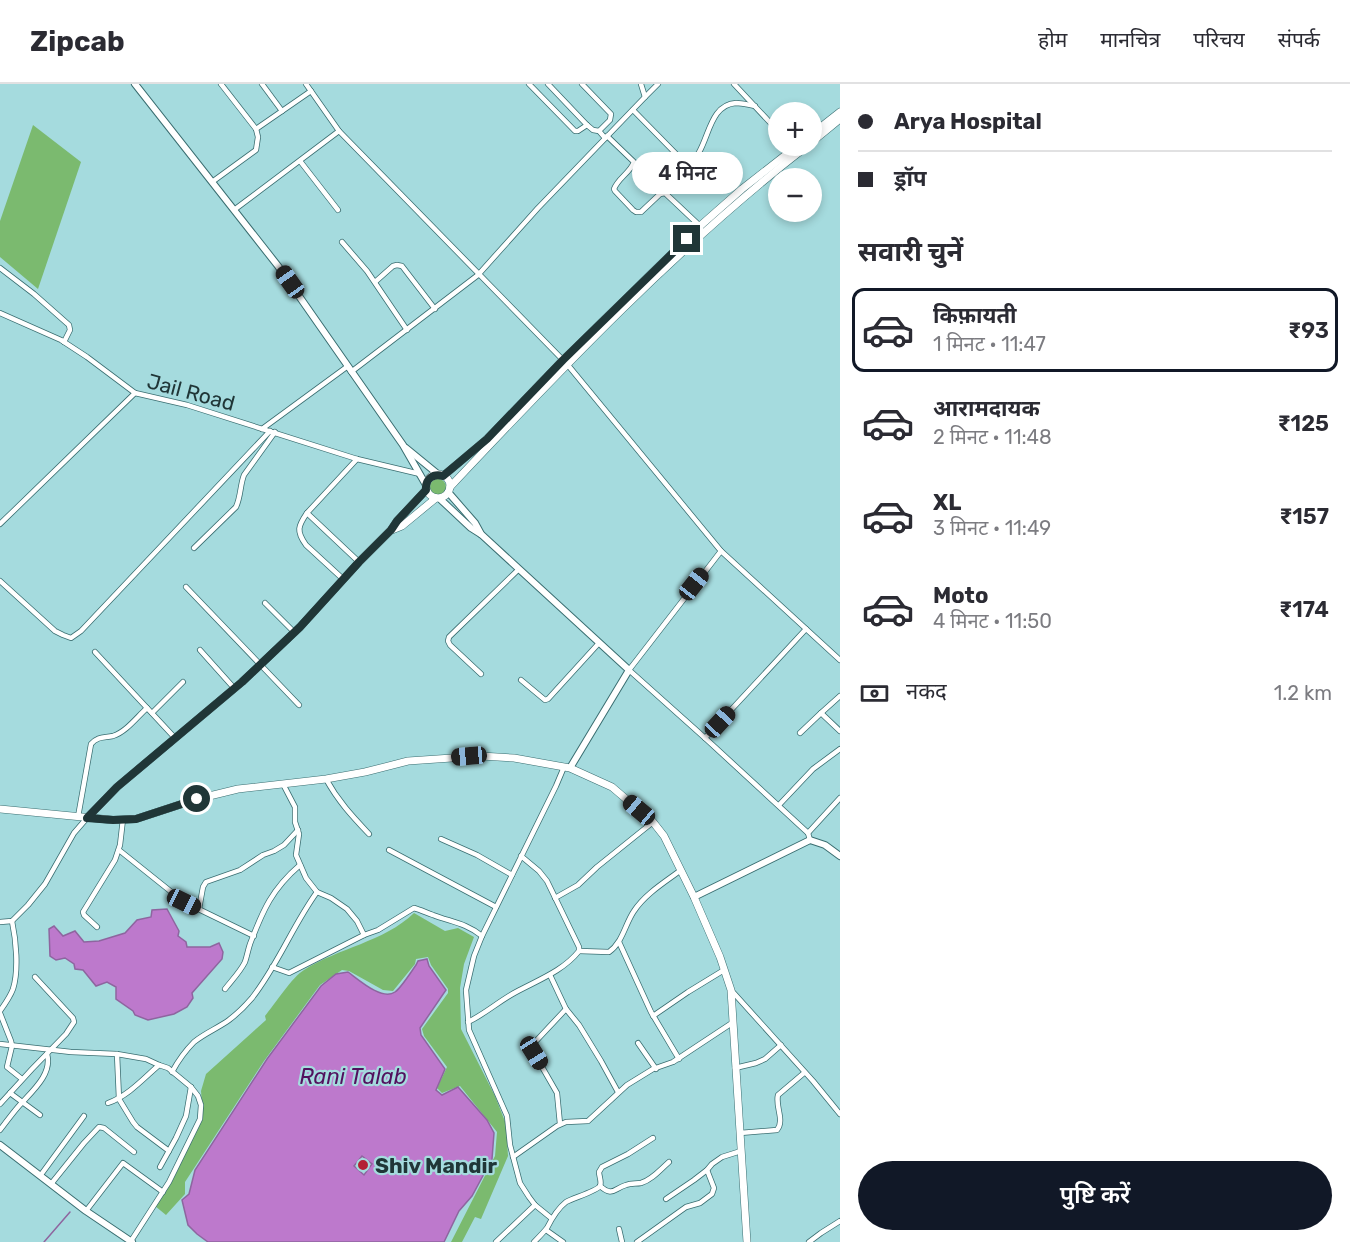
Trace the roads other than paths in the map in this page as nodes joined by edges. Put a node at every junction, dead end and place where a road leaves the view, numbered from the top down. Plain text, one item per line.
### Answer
1 (135, 84) edge
2 (221, 84) edge
3 (262, 84) edge
4 (306, 84) edge
5 (529, 84) edge
6 (548, 84) edge
7 (582, 84) edge
8 (641, 84) edge
9 (658, 84) edge
10 (734, 84) edge
11 (311, 91) junction
12 (645, 97) junction
13 (755, 106) junction
14 (633, 110) junction
15 (282, 111) junction
16 (840, 112) edge
17 (768, 120) edge
18 (840, 120) edge
19 (587, 125) junction
20 (822, 126) edge
21 (256, 129) junction
22 (339, 131) junction
23 (599, 131) junction
24 (822, 134) edge
25 (606, 137) junction
26 (782, 156) edge
27 (794, 156) edge
28 (300, 161) junction
29 (212, 182) junction
30 (234, 210) junction
31 (338, 210) dead end
32 (700, 226) junction
33 (342, 242) dead end
34 (0, 268) edge
35 (478, 275) junction
36 (375, 282) junction
37 (435, 309) junction
38 (0, 313) edge
39 (408, 330) junction
40 (64, 342) junction
41 (565, 362) junction
42 (349, 369) junction
43 (135, 393) junction
44 (262, 429) junction
45 (272, 432) junction
46 (403, 445) junction
47 (357, 459) junction
48 (420, 474) junction
49 (441, 475) junction
50 (426, 487) junction
51 (449, 489) junction
52 (437, 498) junction
53 (308, 513) junction
54 (0, 524) edge
55 (391, 530) junction
56 (482, 535) junction
57 (194, 548) dead end
58 (721, 551) junction
59 (359, 562) junction
60 (519, 569) junction
61 (343, 579) junction
62 (0, 580) edge
63 (186, 587) dead end
64 (265, 603) dead end
65 (806, 629) junction
66 (294, 632) junction
67 (599, 643) junction
68 (200, 650) dead end
69 (95, 652) dead end
70 (840, 660) edge
71 (260, 665) junction
72 (629, 670) junction
73 (482, 674) dead end
74 (521, 680) dead end
75 (183, 682) dead end
76 (234, 688) junction
77 (839, 698) edge
78 (299, 705) dead end
79 (147, 708) junction
80 (152, 712) junction
81 (821, 713) junction
82 (840, 731) edge
83 (800, 733) dead end
84 (176, 738) junction
85 (705, 738) junction
86 (840, 749) edge
87 (567, 767) junction
88 (326, 779) junction
89 (283, 784) junction
90 (840, 798) edge
91 (779, 805) junction
92 (0, 809) edge
93 (82, 817) junction
94 (123, 819) junction
95 (653, 822) junction
96 (298, 830) junction
97 (369, 834) dead end
98 (809, 836) junction
99 (441, 839) dead end
100 (118, 850) junction
101 (389, 850) dead end
102 (521, 856) junction
103 (840, 856) edge
104 (300, 865) junction
105 (681, 870) junction
106 (512, 875) junction
107 (317, 892) junction
108 (694, 897) junction
109 (555, 898) junction
110 (496, 907) junction
111 (199, 909) junction
112 (12, 921) junction
113 (0, 922) edge
114 (97, 927) dead end
115 (364, 935) junction
116 (254, 936) junction
117 (482, 936) junction
118 (619, 942) junction
119 (579, 951) junction
120 (273, 967) junction
121 (724, 970) junction
122 (550, 975) junction
123 (35, 977) dead end
124 (225, 989) dead end
125 (731, 990) junction
126 (566, 1009) junction
127 (0, 1012) edge
128 (653, 1016) junction
129 (468, 1022) junction
130 (732, 1023) junction
131 (638, 1043) dead end
132 (0, 1044) edge
133 (12, 1046) junction
134 (781, 1046) junction
135 (53, 1049) junction
136 (47, 1054) junction
137 (117, 1054) junction
138 (679, 1059) junction
139 (159, 1065) junction
140 (735, 1068) junction
141 (656, 1069) junction
142 (172, 1072) junction
143 (804, 1072) junction
144 (22, 1079) junction
145 (191, 1087) junction
146 (618, 1092) junction
147 (10, 1094) junction
148 (119, 1099) junction
149 (22, 1102) junction
150 (108, 1103) dead end
151 (0, 1104) edge
152 (840, 1114) edge
153 (40, 1115) dead end
154 (84, 1116) dead end
155 (560, 1125) junction
156 (0, 1130) edge
157 (740, 1133) junction
158 (652, 1138) dead end
159 (0, 1145) edge
160 (169, 1151) junction
161 (741, 1151) junction
162 (134, 1152) dead end
163 (513, 1157) junction
164 (669, 1162) dead end
165 (159, 1167) dead end
166 (707, 1170) junction
167 (40, 1176) junction
168 (51, 1184) junction
169 (600, 1186) junction
170 (163, 1192) junction
171 (666, 1199) dead end
172 (535, 1205) junction
173 (86, 1211) junction
174 (551, 1218) junction
175 (840, 1221) edge
176 (619, 1229) dead end
177 (546, 1230) junction
178 (746, 1241) edge
179 (132, 1242) edge
180 (496, 1242) edge
181 (534, 1242) edge
182 (563, 1242) edge
183 (622, 1242) edge
184 (637, 1242) edge
185 (809, 1242) edge

1 - 29 main road
2 - 21 street
3 - 15 street
4 - 11 street
5 - 19 street
6 - 19 street
7 - 23 street
8 - 12 street
9 - 12 street
10 - 13 street
11 - 15 street
11 - 22 street
12 - 14 street
13 - 14 street
13 - 17 street
14 - 25 street
15 - 21 street
16 - 20 main road
18 - 24 main road
19 - 23 street
21 - 29 street
22 - 28 street
22 - 35 street
23 - 25 street
25 - 32 street
25 - 35 street
26 - 32 main road
27 - 41 main road
28 - 30 street
28 - 31 street
29 - 30 main road
30 - 42 main road
32 - 41 main road
33 - 36 street
34 - 40 street
35 - 37 street
35 - 41 street
36 - 37 street
36 - 39 street
37 - 39 street
38 - 40 street
39 - 42 street
40 - 43 street
41 - 49 main road
41 - 51 main road
41 - 58 street
42 - 44 street
42 - 46 main road
43 - 44 street, Jail Road
43 - 54 street, Jail Road
44 - 45 street, Jail Road
45 - 47 street, Jail Road
45 - 57 street
45 - 62 street
46 - 48 main road
46 - 49 main road
47 - 48 street, Jail Road
47 - 53 street
48 - 50 main road
49 - 50 main road
49 - 51 main road
50 - 52 main road
50 - 55 main road
51 - 52 main road
51 - 56 main road
52 - 55 main road
52 - 56 main road
53 - 59 street
53 - 61 street
55 - 59 main road
56 - 60 main road
58 - 65 street
58 - 72 street
59 - 61 main road
60 - 67 main road
60 - 73 street
61 - 66 main road
63 - 71 street
64 - 66 street
65 - 70 street
65 - 85 street
66 - 71 main road
67 - 72 main road
67 - 74 street
68 - 76 street
69 - 79 street
71 - 76 main road
71 - 78 street
72 - 85 street
72 - 87 main road
75 - 80 street
76 - 84 main road
77 - 81 street
79 - 80 street
79 - 93 street
80 - 84 street
81 - 82 street
81 - 83 street
84 - 93 main road
85 - 91 street
86 - 91 street
87 - 88 main road
87 - 95 main road
87 - 102 street
88 - 89 main road
88 - 97 street
89 - 94 main road
89 - 96 street
90 - 98 street
91 - 98 street
92 - 93 main road
93 - 94 main road
93 - 112 street
94 - 100 street
95 - 105 main road
95 - 109 street
96 - 104 street
96 - 111 street
98 - 103 main road
98 - 108 main road
99 - 106 street
100 - 111 street
100 - 114 street
101 - 110 street
102 - 106 street
102 - 109 street
104 - 107 street
104 - 116 street
105 - 108 main road
105 - 118 street
106 - 110 street
107 - 115 street
107 - 120 street
108 - 121 main road
109 - 119 street
110 - 117 street
111 - 116 street
112 - 113 street
112 - 127 street
115 - 117 street
115 - 120 street
116 - 124 street
117 - 129 street
118 - 119 street
118 - 128 street
119 - 122 street
120 - 142 street
121 - 125 main road
121 - 128 street
122 - 126 street
122 - 129 street
123 - 135 street
125 - 130 main road
125 - 134 street
126 - 146 street
126 - 155 street
127 - 133 street
128 - 138 street
129 - 163 street
130 - 138 street
130 - 140 main road
131 - 141 street
132 - 133 street
133 - 135 street
133 - 144 street
134 - 140 street
134 - 143 street
135 - 136 street
135 - 137 street
136 - 144 street
136 - 149 street
137 - 139 street
137 - 148 street
138 - 141 street
139 - 142 street
139 - 148 street
140 - 157 main road
141 - 146 street
142 - 145 street
143 - 152 street
143 - 157 street
144 - 147 street
145 - 160 street
145 - 170 street
146 - 155 street
147 - 149 street
147 - 151 street
148 - 150 street
148 - 160 street
149 - 153 street
149 - 156 street
154 - 167 street
155 - 163 street
157 - 161 main road
158 - 169 street
159 - 167 main road
160 - 165 street
161 - 166 street
161 - 178 main road
162 - 168 street
163 - 172 street
164 - 169 street
166 - 171 street
166 - 184 street
167 - 168 main road
168 - 173 main road
169 - 174 street
170 - 173 street
170 - 179 street
172 - 174 street
172 - 180 street
173 - 179 main road
174 - 177 street
175 - 185 street
176 - 183 street
177 - 181 street
177 - 182 street

